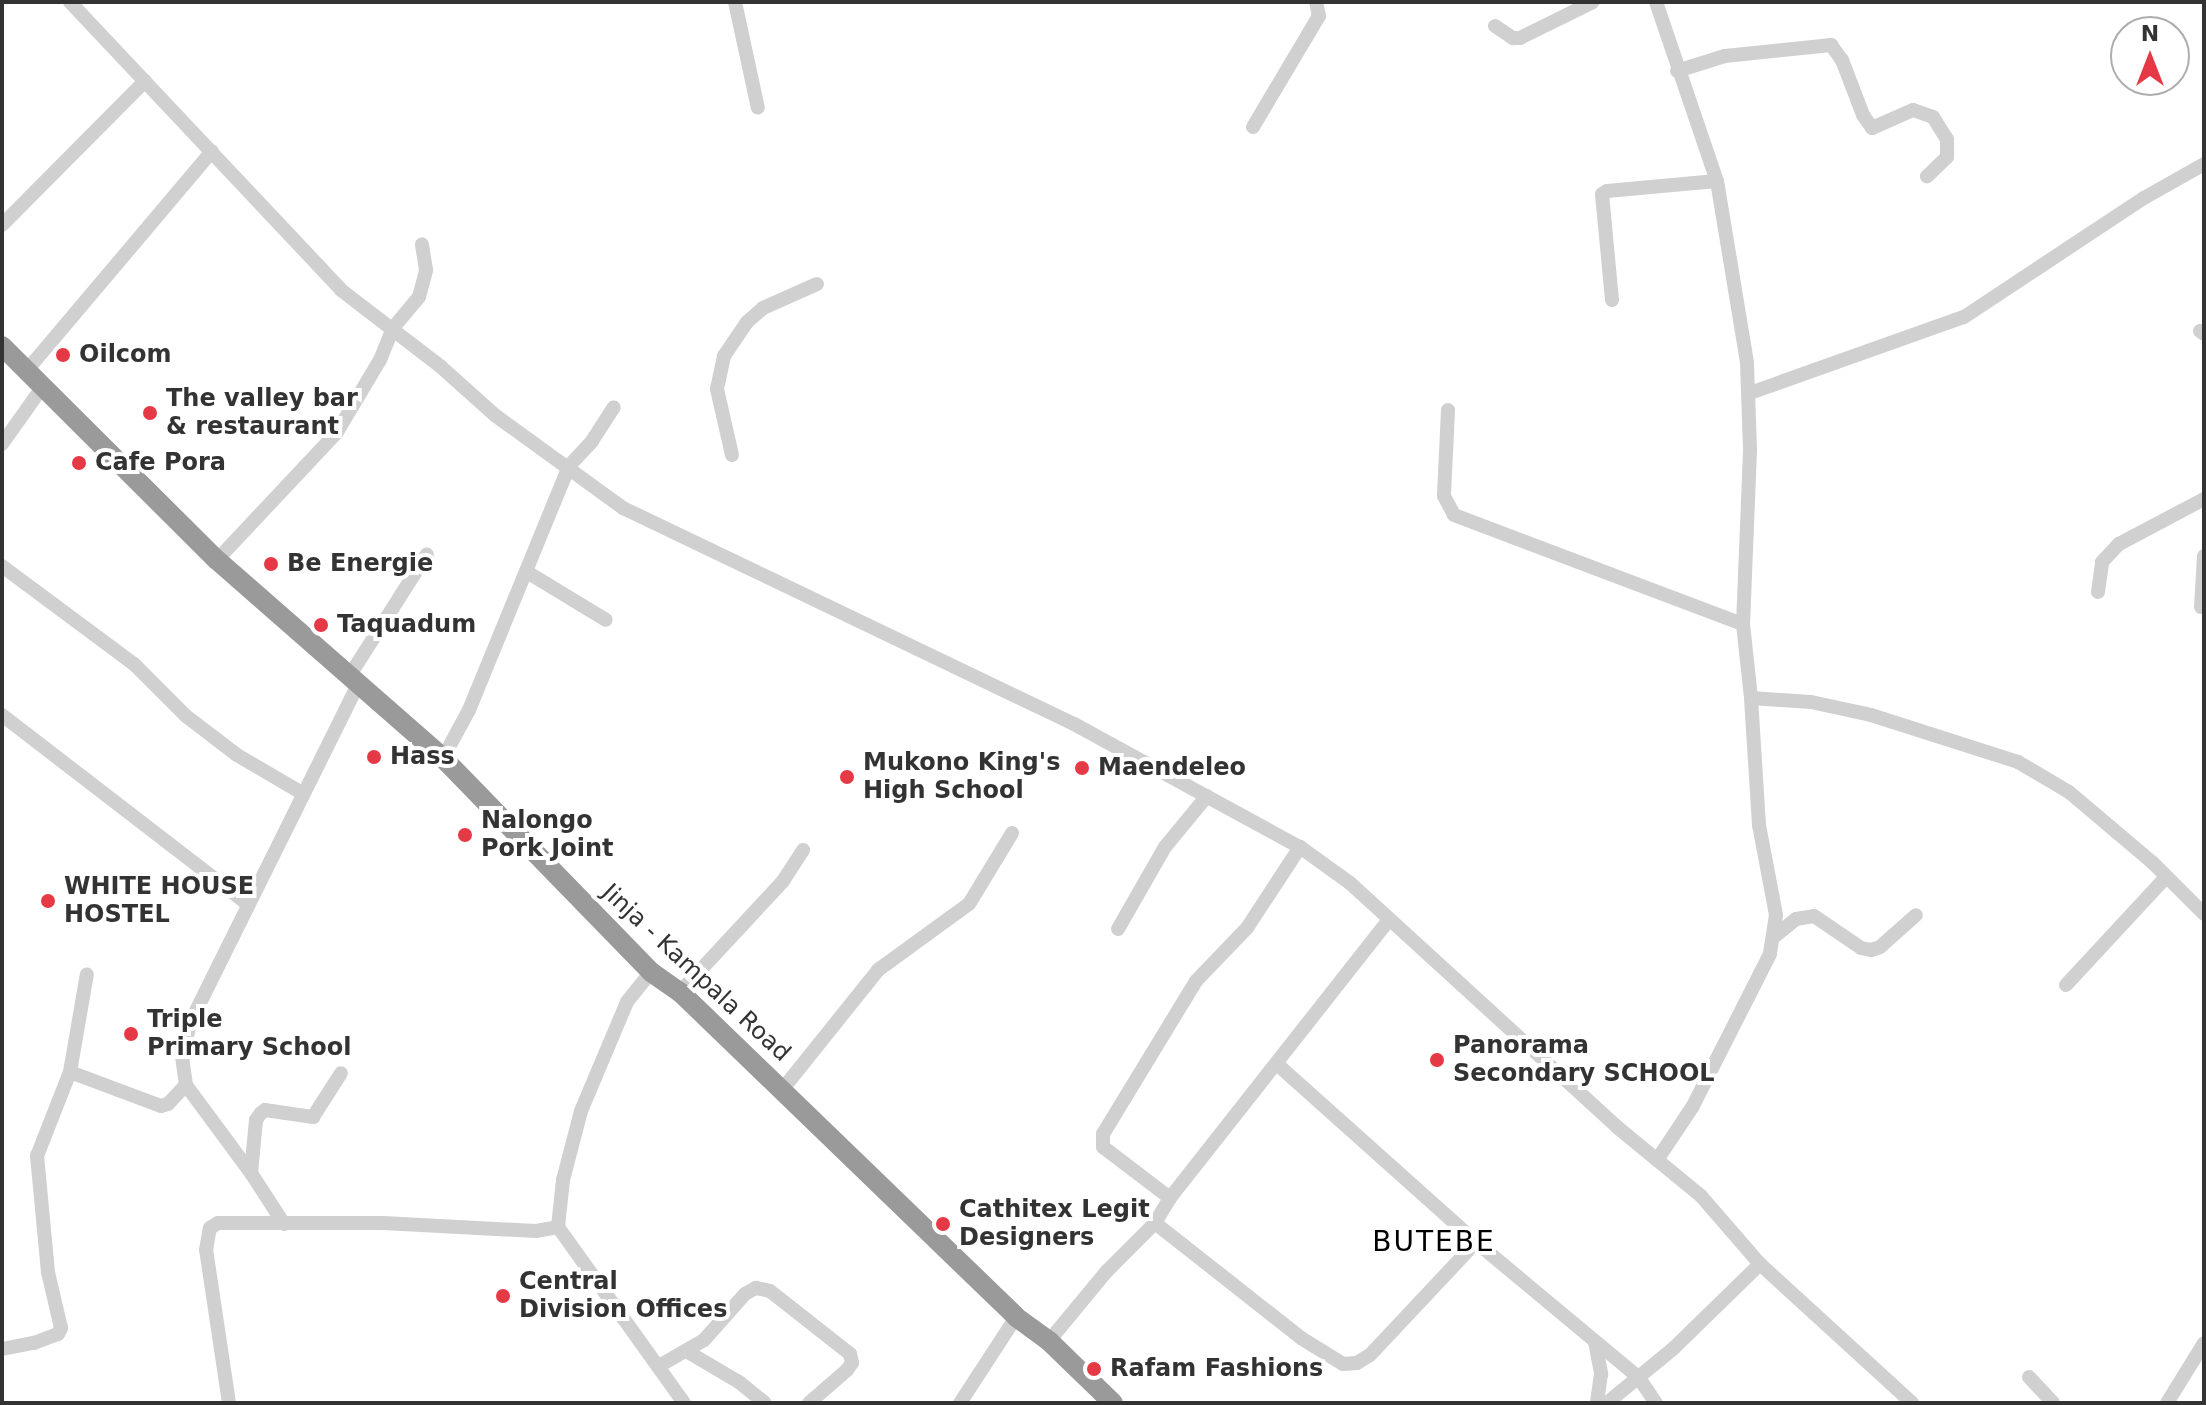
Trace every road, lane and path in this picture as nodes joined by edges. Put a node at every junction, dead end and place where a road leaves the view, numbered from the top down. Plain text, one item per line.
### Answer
1 (70, 2) edge
2 (735, 2) edge
3 (1316, 2) edge
4 (1593, 2) edge
5 (1656, 2) edge
6 (1495, 26) dead end
7 (1677, 71) junction
8 (145, 81) junction
9 (758, 108) dead end
10 (1253, 127) dead end
11 (212, 151) junction
12 (2204, 164) edge
13 (1927, 176) dead end
14 (1717, 181) junction
15 (2, 225) edge
16 (422, 244) dead end
17 (817, 284) dead end
18 (1612, 300) dead end
19 (393, 328) junction
20 (2, 346) edge
21 (28, 369) junction
22 (44, 385) junction
23 (1750, 393) junction
24 (614, 407) dead end
25 (1448, 410) dead end
26 (2, 444) edge
27 (732, 455) dead end
28 (569, 466) junction
29 (2204, 499) edge
30 (427, 554) dead end
31 (2204, 556) edge
32 (217, 560) junction
33 (2, 566) edge
34 (527, 572) junction
35 (2098, 592) dead end
36 (2201, 607) dead end
37 (606, 620) dead end
38 (1743, 624) junction
39 (355, 678) junction
40 (1751, 698) junction
41 (2, 715) edge
42 (443, 758) junction
43 (302, 793) junction
44 (1207, 796) junction
45 (1012, 833) dead end
46 (1300, 847) junction
47 (803, 850) dead end
48 (2166, 877) junction
49 (247, 904) junction
50 (2204, 914) edge
51 (1916, 915) dead end
52 (1388, 921) junction
53 (1118, 929) dead end
54 (1775, 936) junction
55 (651, 972) junction
56 (87, 974) dead end
57 (2066, 985) dead end
58 (680, 992) junction
59 (1278, 1065) junction
60 (70, 1072) junction
61 (341, 1073) dead end
62 (186, 1085) junction
63 (782, 1090) junction
64 (1657, 1160) junction
65 (251, 1173) junction
66 (1170, 1198) junction
67 (1155, 1223) junction
68 (284, 1224) junction
69 (558, 1227) junction
70 (1476, 1242) junction
71 (1760, 1264) junction
72 (1016, 1317) junction
73 (1049, 1341) junction
74 (1595, 1342) junction
75 (2204, 1343) edge
76 (2, 1349) edge
77 (688, 1352) junction
78 (659, 1366) junction
79 (2029, 1377) dead end
80 (1639, 1378) junction
81 (229, 1403) edge
82 (684, 1403) edge
83 (765, 1403) edge
84 (809, 1403) edge
85 (960, 1403) edge
86 (1113, 1403) edge
87 (1597, 1403) edge
88 (1607, 1403) edge
89 (1656, 1403) edge
90 (1912, 1403) edge
91 (2053, 1403) edge
92 (2167, 1403) edge

1 - 8 street
2 - 9 street
3 - 10 street
4 - 6 street
5 - 7 street
7 - 13 street
7 - 14 street
8 - 11 street
8 - 15 street
11 - 19 street
11 - 21 street
12 - 23 street
14 - 18 street
14 - 23 street
16 - 19 street
17 - 27 street
19 - 28 street
19 - 32 street
20 - 21 highway, Jinja - Kampala Road
21 - 22 highway, Jinja - Kampala Road
22 - 26 street
22 - 32 highway, Jinja - Kampala Road
23 - 38 street
24 - 28 street
25 - 38 street
28 - 34 street
28 - 44 street
29 - 35 street
30 - 39 street
31 - 36 street
32 - 39 highway, Jinja - Kampala Road
33 - 43 street
34 - 37 street
34 - 42 street
38 - 40 street
39 - 42 highway, Jinja - Kampala Road
39 - 43 street
40 - 48 street
40 - 54 street
41 - 49 street
42 - 55 highway, Jinja - Kampala Road
43 - 49 street
44 - 46 street
44 - 53 street
45 - 63 street
46 - 52 street
46 - 66 street
47 - 58 street
48 - 50 street
48 - 57 street
49 - 62 street
51 - 54 street
52 - 59 street
52 - 64 street
54 - 64 street
55 - 58 highway, Jinja - Kampala Road
55 - 69 street
56 - 60 street
58 - 63 highway, Jinja - Kampala Road
59 - 66 street
59 - 70 street
60 - 62 street
60 - 76 street
61 - 65 street
62 - 65 street
63 - 72 highway, Jinja - Kampala Road
64 - 71 street
65 - 68 street
66 - 67 street
67 - 70 street
67 - 73 street
68 - 69 street
68 - 81 street
69 - 78 street
70 - 74 street
71 - 80 street
71 - 90 street
72 - 73 highway, Jinja - Kampala Road
72 - 85 street
73 - 86 highway, Jinja - Kampala Road
74 - 80 street
74 - 87 street
75 - 92 street
77 - 78 street
77 - 83 street
77 - 84 street
78 - 82 street
79 - 91 street
80 - 88 street
80 - 89 street

